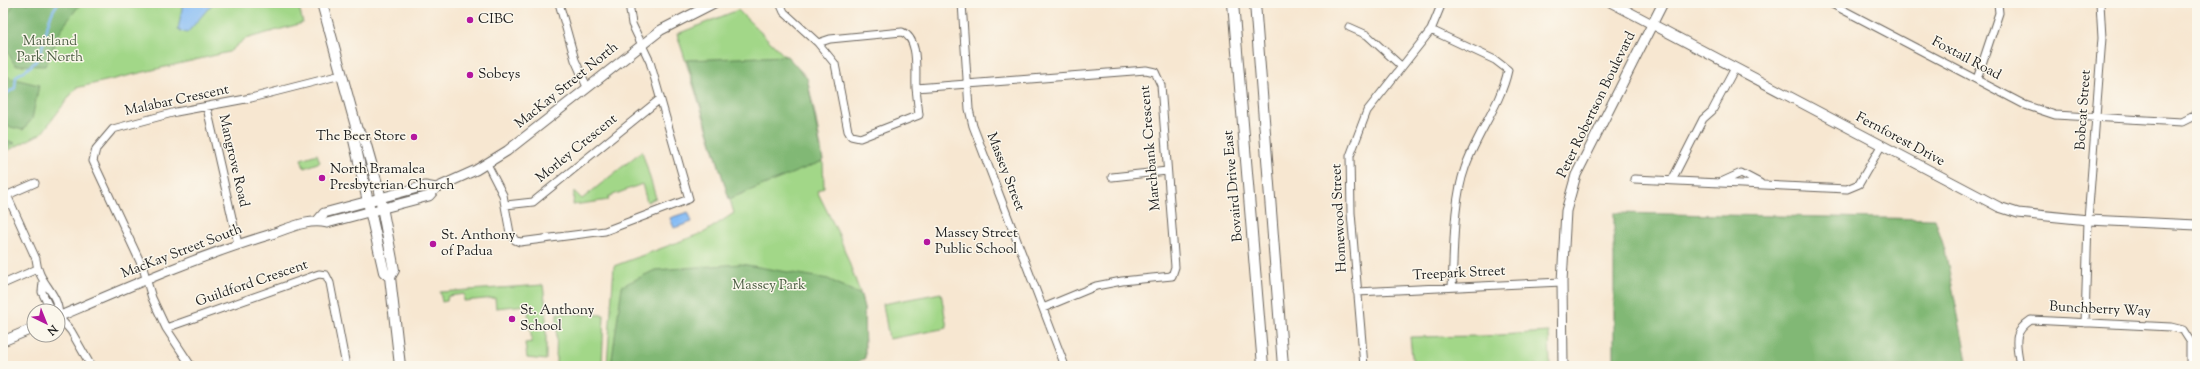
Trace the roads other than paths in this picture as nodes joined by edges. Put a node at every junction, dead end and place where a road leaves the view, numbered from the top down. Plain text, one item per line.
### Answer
1 (322, 3) edge
2 (559, 3) edge
3 (629, 3) edge
4 (714, 3) edge
5 (780, 3) edge
6 (962, 3) edge
7 (1233, 3) edge
8 (1442, 3) edge
9 (1612, 3) edge
10 (1663, 3) edge
11 (1830, 3) edge
12 (1998, 3) edge
13 (2100, 3) edge
14 (1256, 5) edge
15 (1652, 24) junction
16 (1349, 27) dead end
17 (1431, 30) junction
18 (818, 43) junction
19 (641, 44) junction
20 (1401, 66) junction
21 (1735, 68) junction
22 (341, 75) junction
23 (1977, 79) junction
24 (967, 83) junction
25 (587, 87) junction
26 (916, 88) junction
27 (660, 99) junction
28 (207, 108) junction
29 (2197, 110) edge
30 (2096, 118) junction
31 (357, 130) junction
32 (1881, 146) junction
33 (487, 164) junction
34 (1167, 172) junction
35 (1112, 176) dead end
36 (1634, 179) dead end
37 (1672, 180) junction
38 (35, 183) dead end
39 (1717, 184) junction
40 (1764, 184) junction
41 (5, 196) edge
42 (381, 203) junction
43 (506, 205) junction
44 (370, 206) junction
45 (2088, 220) junction
46 (2197, 225) edge
47 (238, 244) junction
48 (37, 269) junction
49 (390, 276) junction
50 (146, 279) junction
51 (1562, 282) junction
52 (3, 284) edge
53 (1452, 287) junction
54 (1358, 292) junction
55 (58, 303) edge
56 (1043, 308) junction
57 (66, 311) edge
58 (2085, 323) junction
59 (66, 325) edge
60 (166, 328) junction
61 (26, 331) edge
62 (3, 341) edge
63 (91, 366) edge
64 (191, 366) edge
65 (346, 366) edge
66 (400, 366) edge
67 (1066, 366) edge
68 (1263, 366) edge
69 (1282, 366) edge
70 (1364, 366) edge
71 (1563, 366) edge
72 (2020, 366) edge
73 (2190, 366) edge

1 - 22 main road
2 - 25 street
3 - 19 street
4 - 19 street, MacKay Street North
5 - 18 street
6 - 24 street, Massey Street
7 - 68 main road, Bovaird Drive East
8 - 17 street, Homewood Street
9 - 15 street, Fernforest Drive
10 - 15 street, Peter Robertson Boulevard
11 - 23 street, Foxtail Road
12 - 23 street
13 - 30 street, Bobcat Street
14 - 69 main road
15 - 21 street, Fernforest Drive
15 - 51 street, Peter Robertson Boulevard
16 - 20 street
17 - 20 street, Homewood Street
17 - 53 street
18 - 26 street
18 - 26 street
19 - 25 street, MacKay Street North
19 - 27 street
20 - 54 street, Homewood Street
21 - 32 street, Fernforest Drive
21 - 37 street
22 - 28 street, Malabar Crescent
22 - 31 main road
23 - 30 street, Foxtail Road
24 - 26 street
24 - 34 street, Marchbank Crescent
24 - 56 street, Massey Street
25 - 33 street, MacKay Street North
27 - 43 street, Morley Crescent
27 - 43 street
28 - 47 street, Mangrove Road
28 - 50 street, Malabar Crescent
29 - 30 street, Foxtail Road
30 - 45 street, Bobcat Street
31 - 42 main road
31 - 44 main road
32 - 40 street
32 - 45 street, Fernforest Drive
33 - 42 street, MacKay Street North
33 - 43 street
34 - 35 street
34 - 56 street, Marchbank Crescent
36 - 37 street
37 - 39 street
38 - 41 street
39 - 40 street
39 - 40 street
41 - 48 street
42 - 44 street, MacKay Street South
42 - 49 main road
44 - 47 street, MacKay Street South
44 - 49 main road
45 - 46 street, Fernforest Drive
45 - 58 street, Bobcat Street
47 - 50 street, MacKay Street South
48 - 52 street
48 - 55 street
49 - 66 main road
50 - 57 street, MacKay Street South
50 - 60 street
51 - 53 street, Treepark Street
51 - 71 street, Peter Robertson Boulevard
53 - 54 street, Treepark Street
54 - 70 street, Homewood Street
56 - 67 street, Massey Street
58 - 72 street, Bunchberry Way
58 - 73 street, Bunchberry Way
59 - 63 street
60 - 64 street
60 - 65 street, Guildford Crescent
61 - 62 street

